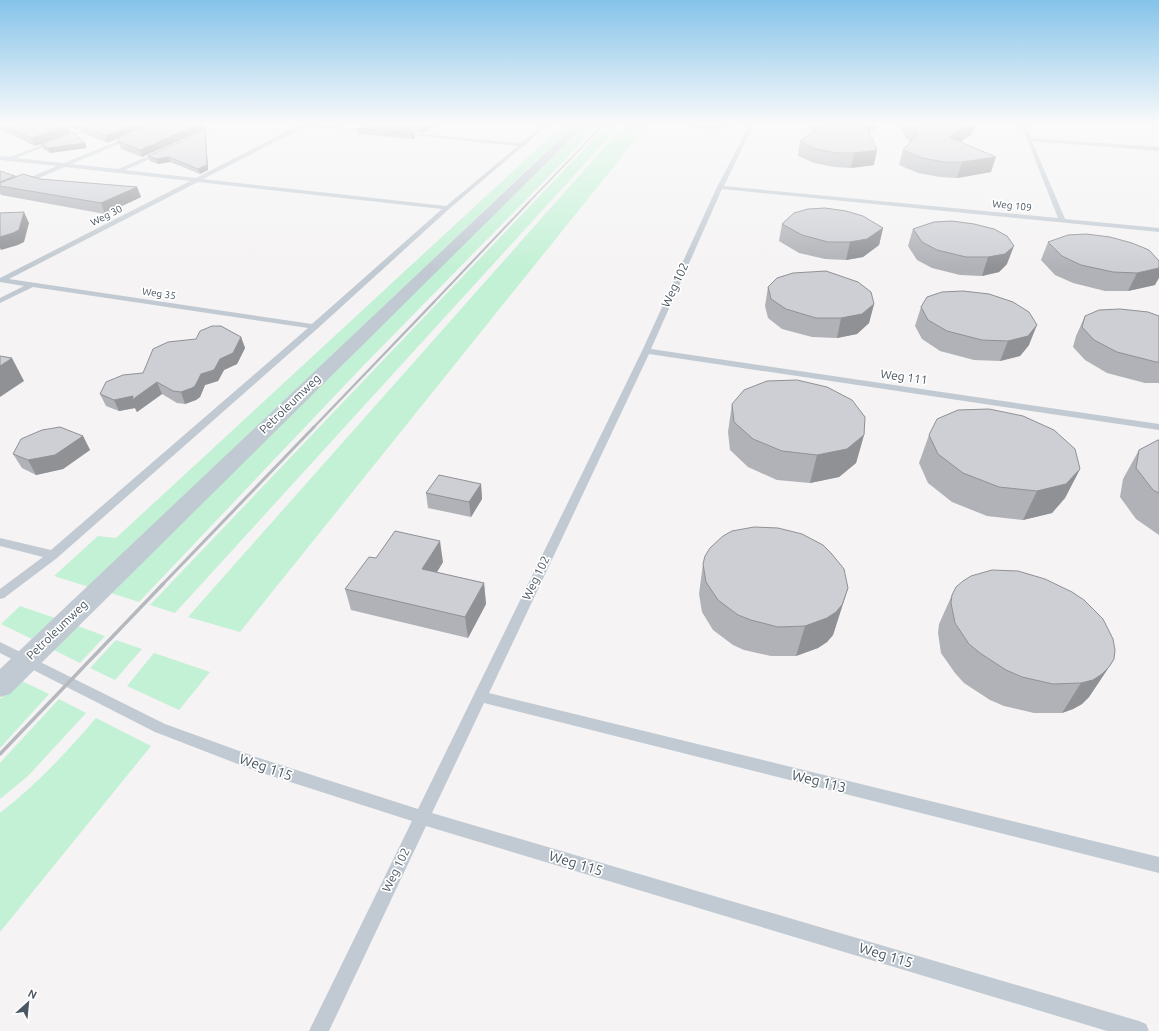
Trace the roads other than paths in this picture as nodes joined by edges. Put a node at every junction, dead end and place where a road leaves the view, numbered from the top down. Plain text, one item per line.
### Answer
1 (46, 172) edge
2 (128, 172) edge
3 (212, 172) edge
4 (491, 172) edge
5 (531, 172) edge
6 (728, 172) edge
7 (1042, 172) edge
8 (197, 180) junction
9 (720, 187) junction
10 (0, 192) edge
11 (447, 208) junction
12 (1062, 220) junction
13 (1159, 230) edge
14 (1, 280) edge
15 (31, 285) junction
16 (0, 301) edge
17 (314, 326) junction
18 (646, 351) junction
19 (1159, 427) edge
20 (0, 542) edge
21 (53, 555) junction
22 (0, 594) edge
23 (0, 647) edge
24 (25, 661) junction
25 (0, 686) edge
26 (479, 696) junction
27 (422, 817) junction
28 (1159, 865) edge
29 (319, 1031) edge
30 (1140, 1031) edge

1 - 10 lane
2 - 8 lane
3 - 8 lane, Weg 30
4 - 11 lane
5 - 24 street, Petroleumweg
6 - 9 lane, Weg 102
7 - 12 lane
8 - 11 lane
8 - 14 lane, Weg 30
9 - 12 lane, Weg 109
9 - 18 lane, Weg 102
11 - 17 lane
12 - 13 lane, Weg 109
14 - 15 lane, Weg 35
15 - 16 lane
15 - 17 lane, Weg 35
17 - 21 lane
18 - 19 lane, Weg 111
18 - 26 lane, Weg 102
20 - 21 lane
21 - 22 lane
23 - 24 lane, Weg 115
24 - 25 street, Petroleumweg
24 - 27 lane, Weg 115
26 - 27 lane, Weg 102
26 - 28 lane, Weg 113
27 - 29 lane, Weg 102
27 - 30 lane, Weg 115

